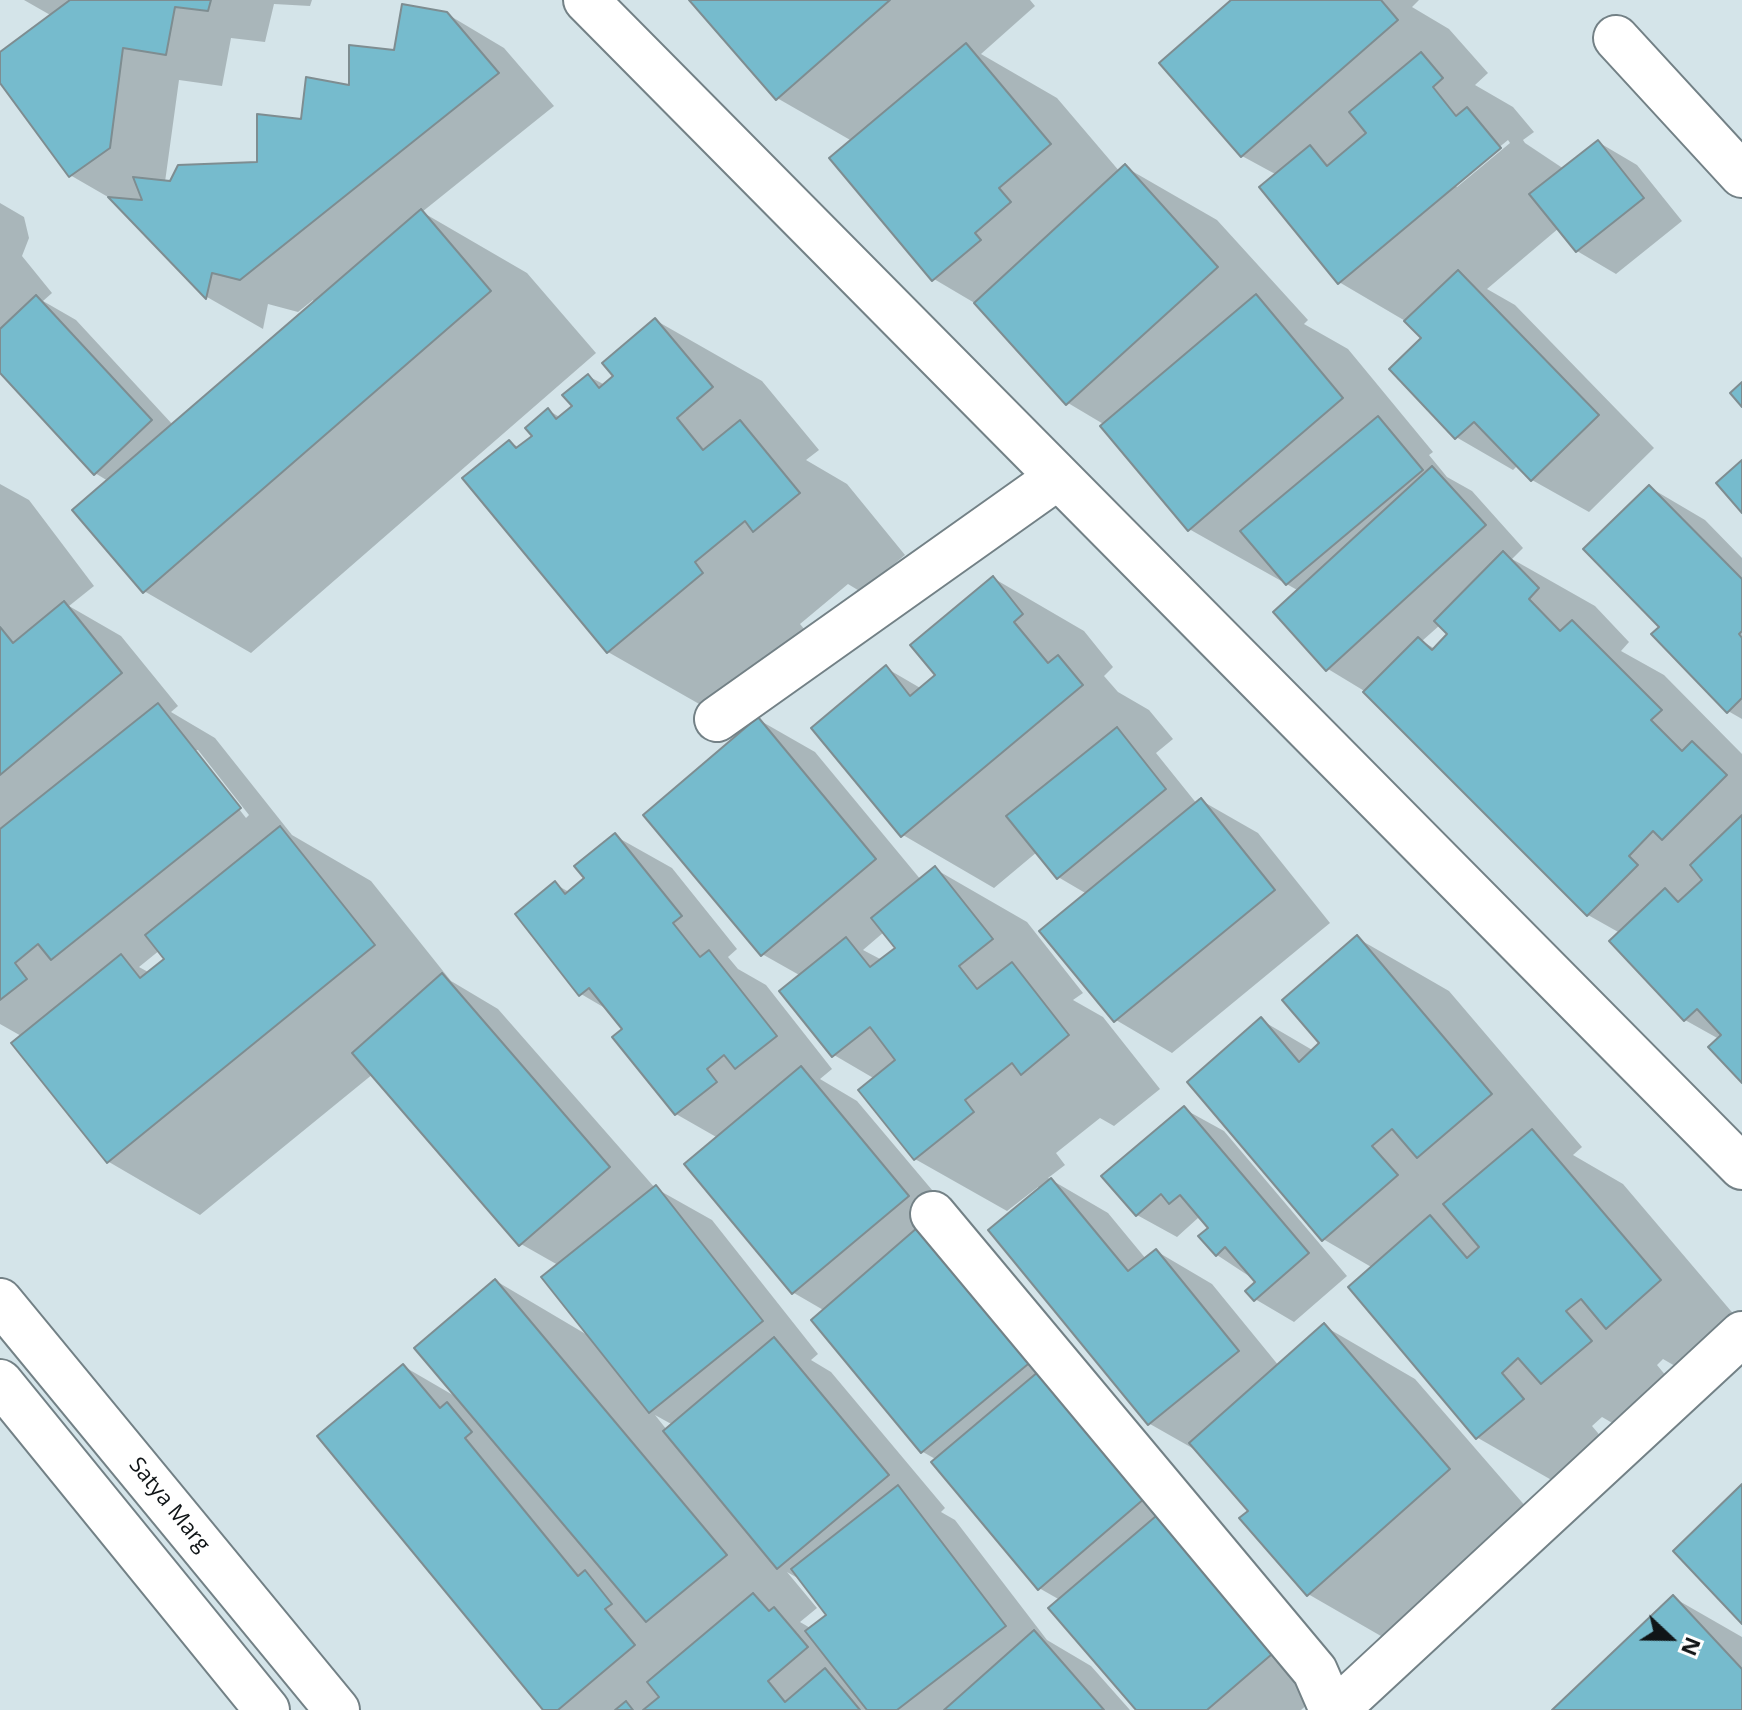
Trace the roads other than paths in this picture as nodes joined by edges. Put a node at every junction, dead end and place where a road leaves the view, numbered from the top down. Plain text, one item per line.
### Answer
1 (586, 0) edge
2 (1616, 38) dead end
3 (1742, 175) edge
4 (1058, 477) junction
5 (717, 719) dead end
6 (1742, 1167) edge
7 (933, 1214) dead end
8 (0, 1301) edge
9 (1742, 1334) edge
10 (0, 1382) edge
11 (267, 1710) edge
12 (337, 1710) edge
13 (1334, 1710) edge

1 - 4 street
2 - 3 street
4 - 5 street
4 - 6 street
7 - 13 street
8 - 12 street, Satya Marg
9 - 13 street
10 - 11 street

